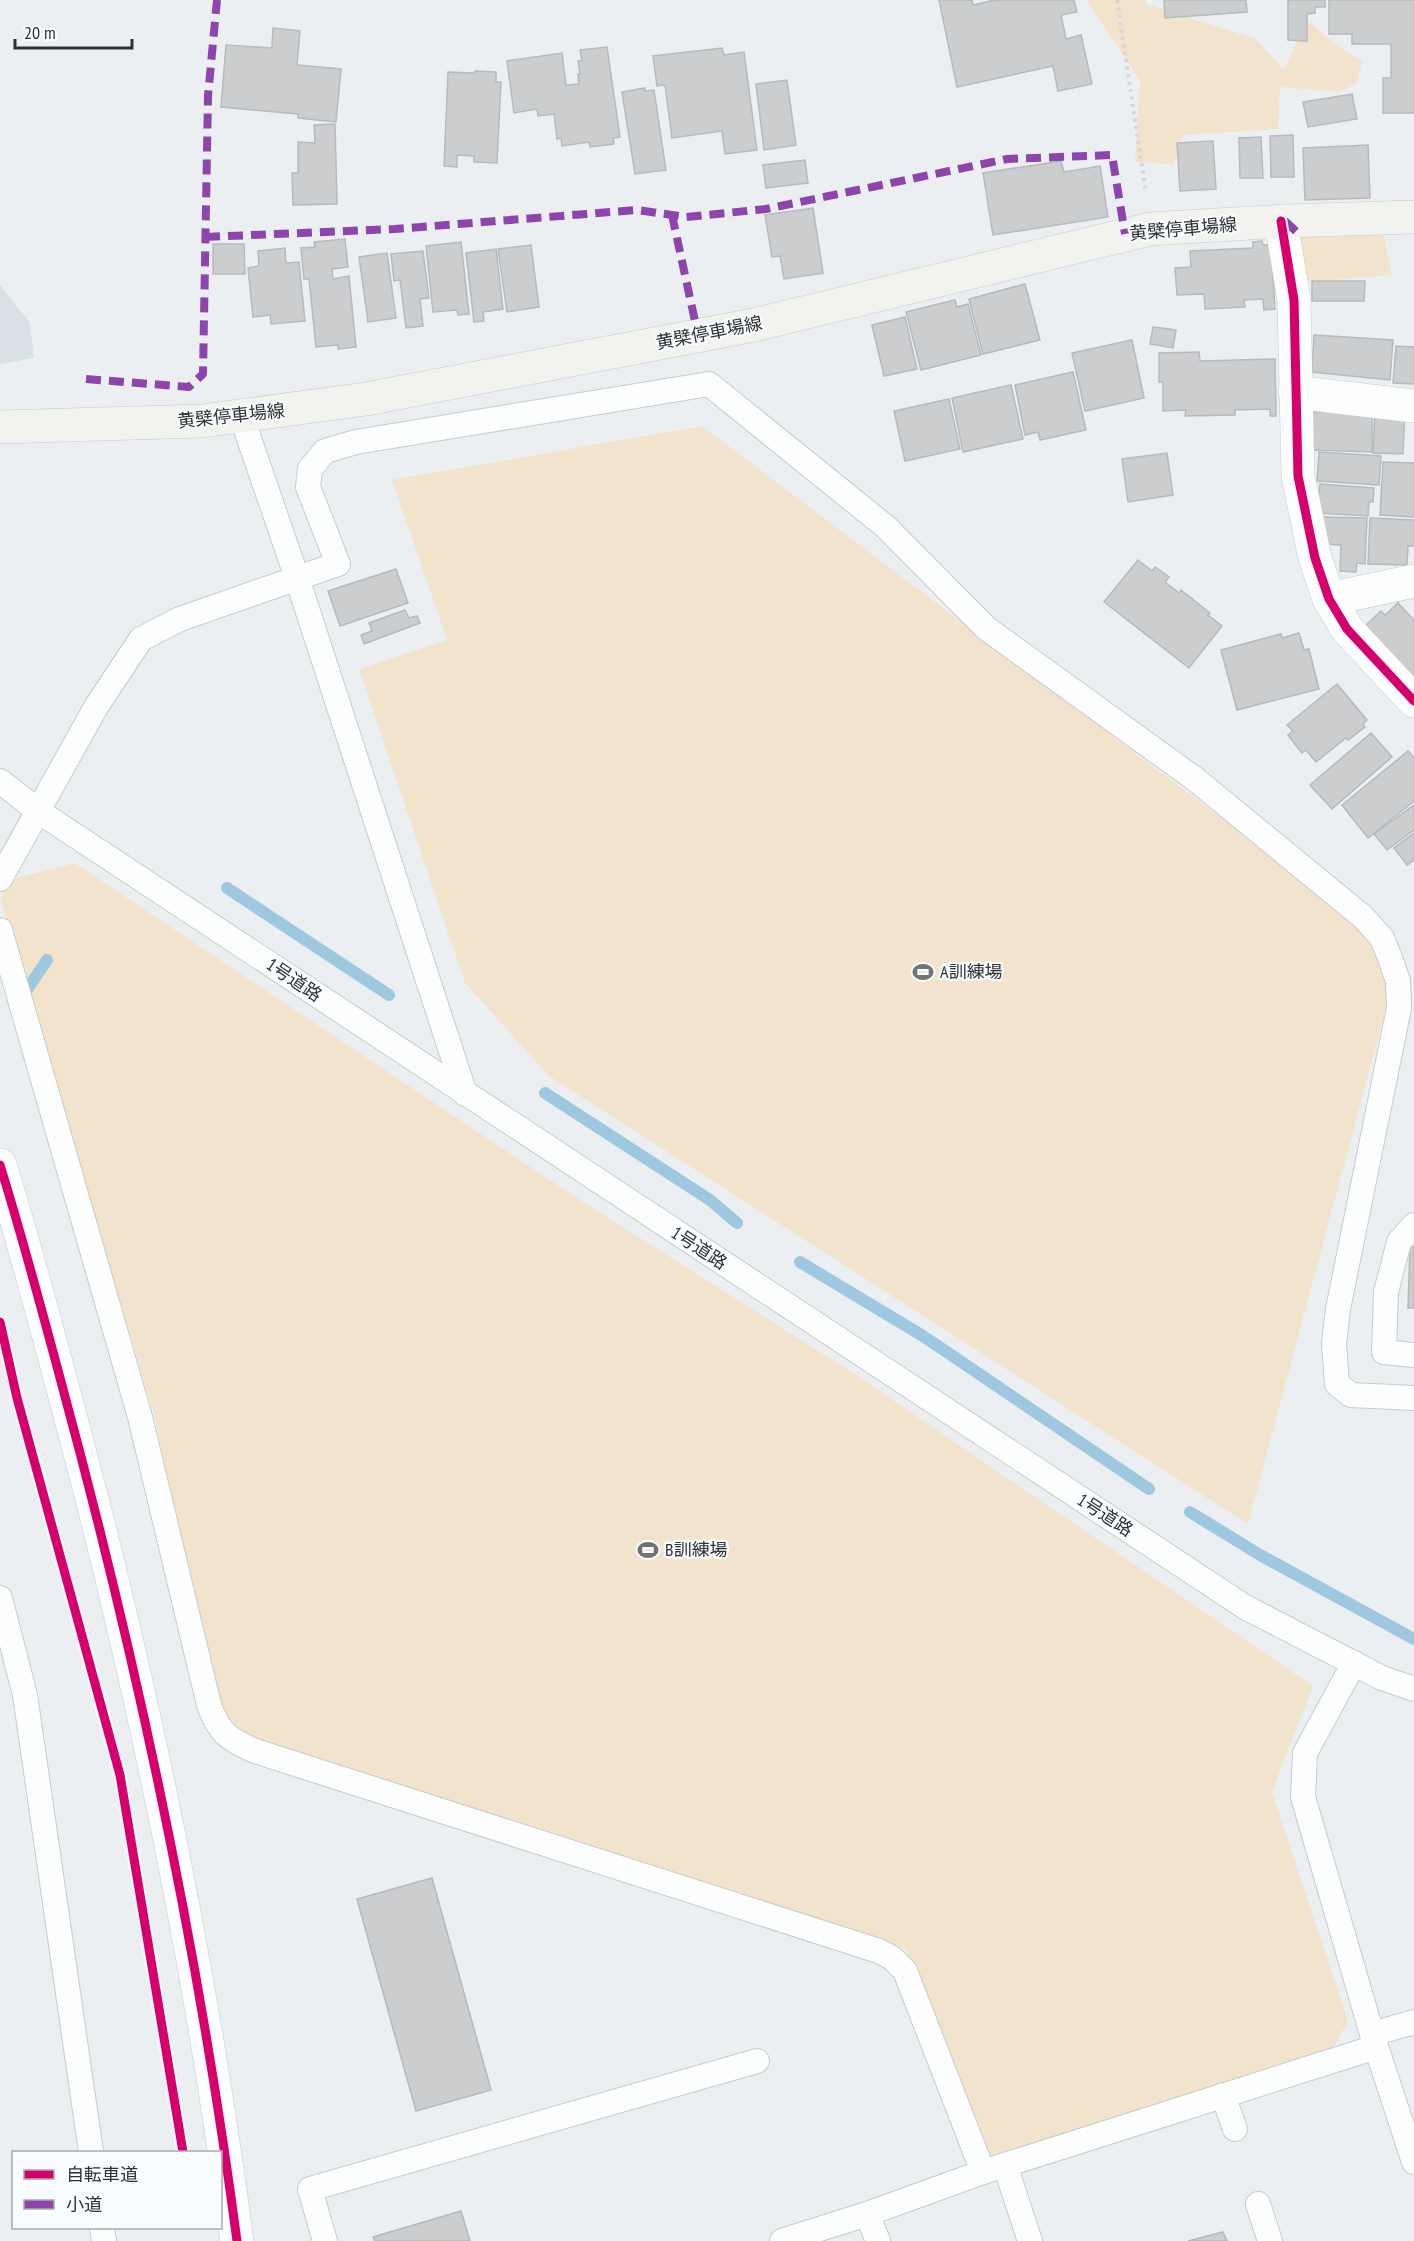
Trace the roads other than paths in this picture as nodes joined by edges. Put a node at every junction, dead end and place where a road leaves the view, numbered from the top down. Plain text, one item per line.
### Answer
1 (1414, 218) edge
2 (1281, 221) junction
3 (1294, 393) junction
4 (1414, 406) edge
5 (242, 418) junction
6 (0, 427) edge
7 (297, 578) junction
8 (1414, 581) edge
9 (1329, 598) junction
10 (1414, 701) edge
11 (0, 781) edge
12 (38, 811) junction
13 (0, 879) edge
14 (0, 930) edge
15 (465, 1094) junction
16 (0, 1165) edge
17 (1414, 1225) edge
18 (1414, 1355) edge
19 (1414, 1398) edge
20 (0, 1598) edge
21 (1354, 1663) junction
22 (1414, 1689) edge
23 (1414, 2022) edge
24 (1374, 2041) junction
25 (758, 2061) dead end
26 (1223, 2095) junction
27 (1235, 2129) dead end
28 (91, 2151) edge
29 (1414, 2162) edge
30 (994, 2168) junction
31 (1258, 2204) dead end
32 (867, 2214) junction
33 (237, 2241) edge
34 (325, 2241) edge
35 (782, 2241) edge
36 (878, 2241) edge
37 (1030, 2241) edge
38 (1270, 2241) edge

1 - 2 main road, 黄檗停車場線
2 - 3 street
2 - 5 main road, 黄檗停車場線
3 - 4 street
3 - 9 street
5 - 6 main road, 黄檗停車場線
5 - 7 lane
7 - 12 lane
7 - 15 lane
7 - 19 lane
8 - 9 street
9 - 10 street
11 - 12 lane, 1号道路
12 - 13 lane
12 - 15 lane, 1号道路
14 - 30 lane
15 - 21 lane, 1号道路
16 - 33 street
17 - 18 lane
20 - 28 lane
21 - 22 lane, 1号道路
21 - 24 lane
23 - 24 lane
24 - 26 lane
24 - 29 lane
25 - 34 lane
26 - 27 lane
26 - 30 lane
30 - 32 lane
30 - 37 lane
31 - 38 lane
32 - 35 lane
32 - 36 lane

